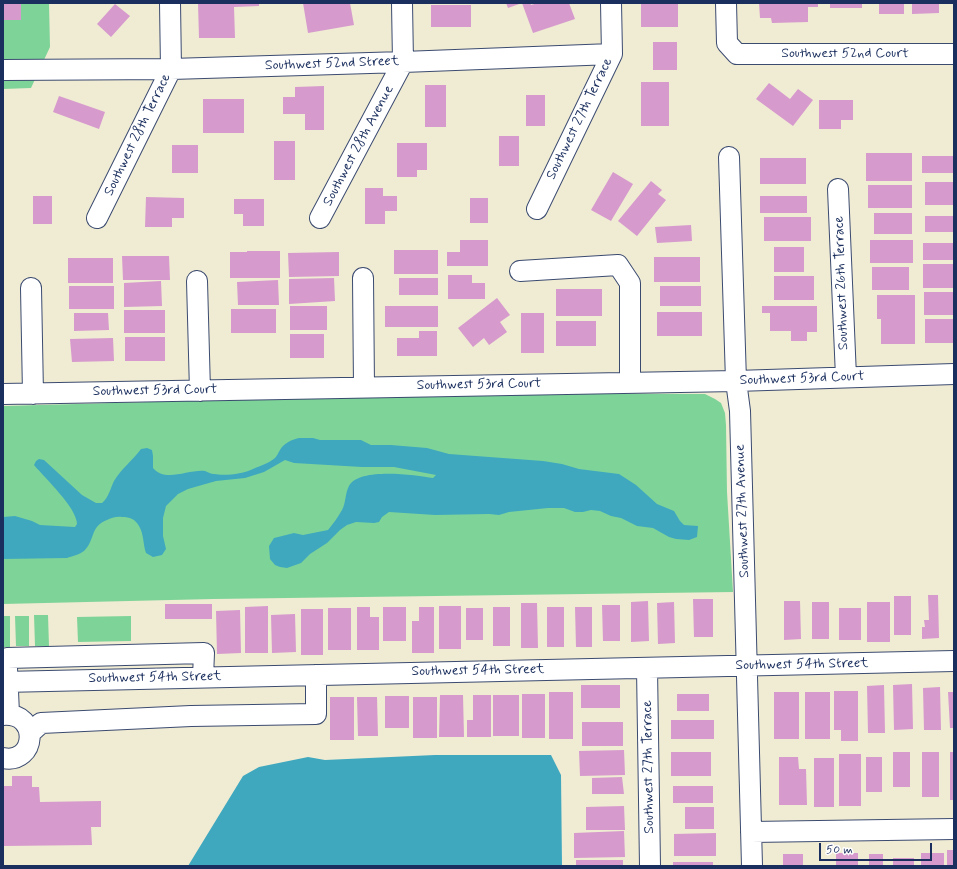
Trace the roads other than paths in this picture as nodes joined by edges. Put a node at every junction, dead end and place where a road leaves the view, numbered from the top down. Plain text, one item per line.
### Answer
1 (170, 3) edge
2 (402, 3) edge
3 (611, 3) edge
4 (726, 3) edge
5 (612, 54) junction
6 (954, 54) edge
7 (403, 62) junction
8 (171, 69) junction
9 (3, 70) edge
10 (729, 157) dead end
11 (838, 189) dead end
12 (537, 209) dead end
13 (97, 218) dead end
14 (320, 218) dead end
15 (520, 271) dead end
16 (363, 278) dead end
17 (197, 281) dead end
18 (31, 288) dead end
19 (954, 374) edge
20 (846, 378) junction
21 (736, 381) junction
22 (630, 382) junction
23 (364, 387) junction
24 (200, 390) junction
25 (3, 394) edge
26 (33, 394) junction
27 (5, 658) edge
28 (954, 661) edge
29 (747, 666) junction
30 (648, 668) junction
31 (316, 675) junction
32 (203, 677) junction
33 (5, 682) edge
34 (6, 714) edge
35 (30, 733) junction
36 (3, 758) edge
37 (954, 829) edge
38 (751, 832) junction
39 (650, 866) edge
40 (752, 866) edge

1 - 8 street, Southwest 28th Terrace
2 - 7 street, Southwest 28th Avenue
3 - 5 street, Southwest 27th Terrace
4 - 6 street, Southwest 52nd Court
5 - 7 street, Southwest 52nd Street
5 - 12 street, Southwest 27th Terrace
7 - 8 street, Southwest 52nd Street
7 - 14 street, Southwest 28th Avenue
8 - 9 street, Southwest 52nd Street
8 - 13 street, Southwest 28th Terrace
10 - 21 street, Southwest 27th Avenue
11 - 20 street, Southwest 26th Terrace
15 - 22 street
16 - 23 street
17 - 24 street
18 - 26 street
19 - 20 street, Southwest 53rd Court
20 - 21 street, Southwest 53rd Court
21 - 22 street, Southwest 53rd Court
21 - 29 street, Southwest 27th Avenue
22 - 23 street, Southwest 53rd Court
23 - 24 street, Southwest 53rd Court
24 - 26 street, Southwest 53rd Court
25 - 26 street, Southwest 53rd Court
27 - 32 street
27 - 33 street
28 - 29 street, Southwest 54th Street
29 - 30 street, Southwest 54th Street
29 - 38 street, Southwest 27th Avenue
30 - 31 street, Southwest 54th Street
30 - 39 street, Southwest 27th Terrace
31 - 32 street, Southwest 54th Street
31 - 35 street
32 - 33 street, Southwest 54th Street
33 - 34 street
34 - 35 street
35 - 36 street
37 - 38 street
38 - 40 street, Southwest 27th Avenue

